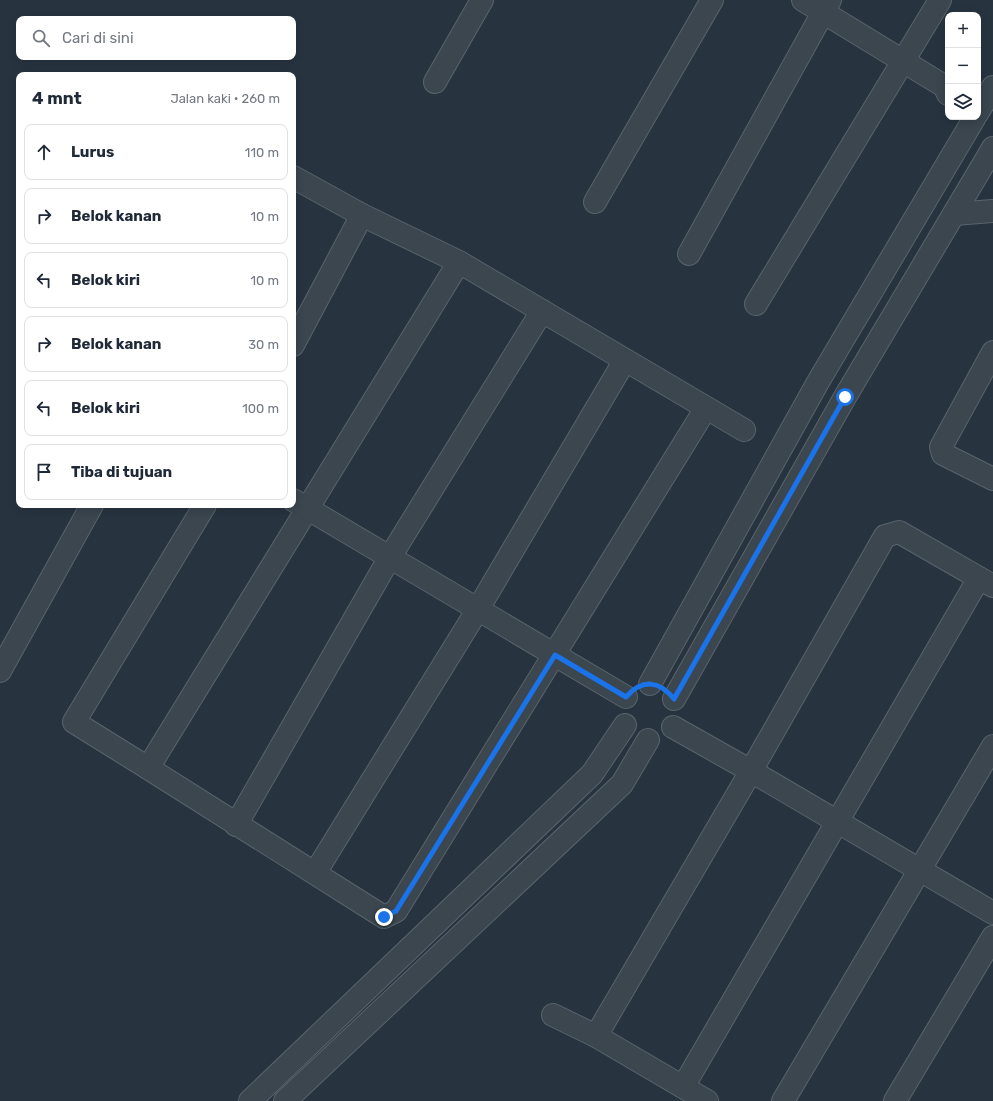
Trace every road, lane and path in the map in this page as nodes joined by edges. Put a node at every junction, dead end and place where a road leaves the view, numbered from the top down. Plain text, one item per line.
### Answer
1 (482, 0) edge
2 (712, 0) edge
3 (803, 0) edge
4 (940, 0) edge
5 (827, 6) edge
6 (903, 61) junction
7 (435, 82) dead end
8 (981, 85) edge
9 (993, 86) edge
10 (945, 87) edge
11 (981, 107) edge
12 (967, 122) edge
13 (990, 161) edge
14 (296, 179) edge
15 (595, 202) dead end
16 (993, 211) edge
17 (954, 214) junction
18 (362, 215) junction
19 (689, 254) dead end
20 (459, 262) junction
21 (756, 304) dead end
22 (542, 311) junction
23 (296, 339) edge
24 (993, 352) edge
25 (625, 360) junction
26 (706, 408) junction
27 (744, 430) dead end
28 (993, 479) edge
29 (300, 504) edge
30 (90, 508) edge
31 (203, 508) edge
32 (390, 557) junction
33 (986, 582) edge
34 (478, 609) junction
35 (555, 655) junction
36 (0, 671) edge
37 (650, 684) junction
38 (626, 697) junction
39 (674, 699) junction
40 (625, 725) junction
41 (673, 727) junction
42 (648, 740) junction
43 (993, 746) edge
44 (148, 768) junction
45 (751, 770) junction
46 (837, 821) junction
47 (236, 824) junction
48 (921, 870) junction
49 (315, 873) junction
50 (993, 913) edge
51 (993, 937) edge
52 (553, 1015) dead end
53 (596, 1036) junction
54 (683, 1087) junction
55 (250, 1101) edge
56 (285, 1101) edge
57 (707, 1101) edge
58 (783, 1101) edge
59 (895, 1101) edge

1 - 7 street
2 - 15 street
3 - 5 street
4 - 6 street
5 - 6 street
5 - 19 street
6 - 10 street
6 - 21 street
8 - 9 street
9 - 11 street
12 - 37 street
13 - 17 street
14 - 18 street
16 - 17 street
17 - 39 street
18 - 20 street
18 - 23 street
20 - 22 street
20 - 29 street
22 - 25 street
22 - 32 street
24 - 28 street
25 - 26 street
25 - 34 street
26 - 27 street
26 - 35 street
29 - 32 street
29 - 44 street
30 - 36 street
31 - 44 street
32 - 34 street
32 - 47 street
33 - 45 street
33 - 46 street
34 - 35 street
34 - 49 street
35 - 38 street
35 - 49 street
37 - 38 street
37 - 39 street
38 - 40 street
39 - 41 street
40 - 42 street
40 - 55 street
41 - 42 street
41 - 45 street
42 - 56 street
43 - 48 street
44 - 47 street
45 - 46 street
45 - 53 street
46 - 48 street
46 - 54 street
47 - 49 street
48 - 50 street
48 - 58 street
51 - 59 street
52 - 53 street
53 - 54 street
54 - 57 street

